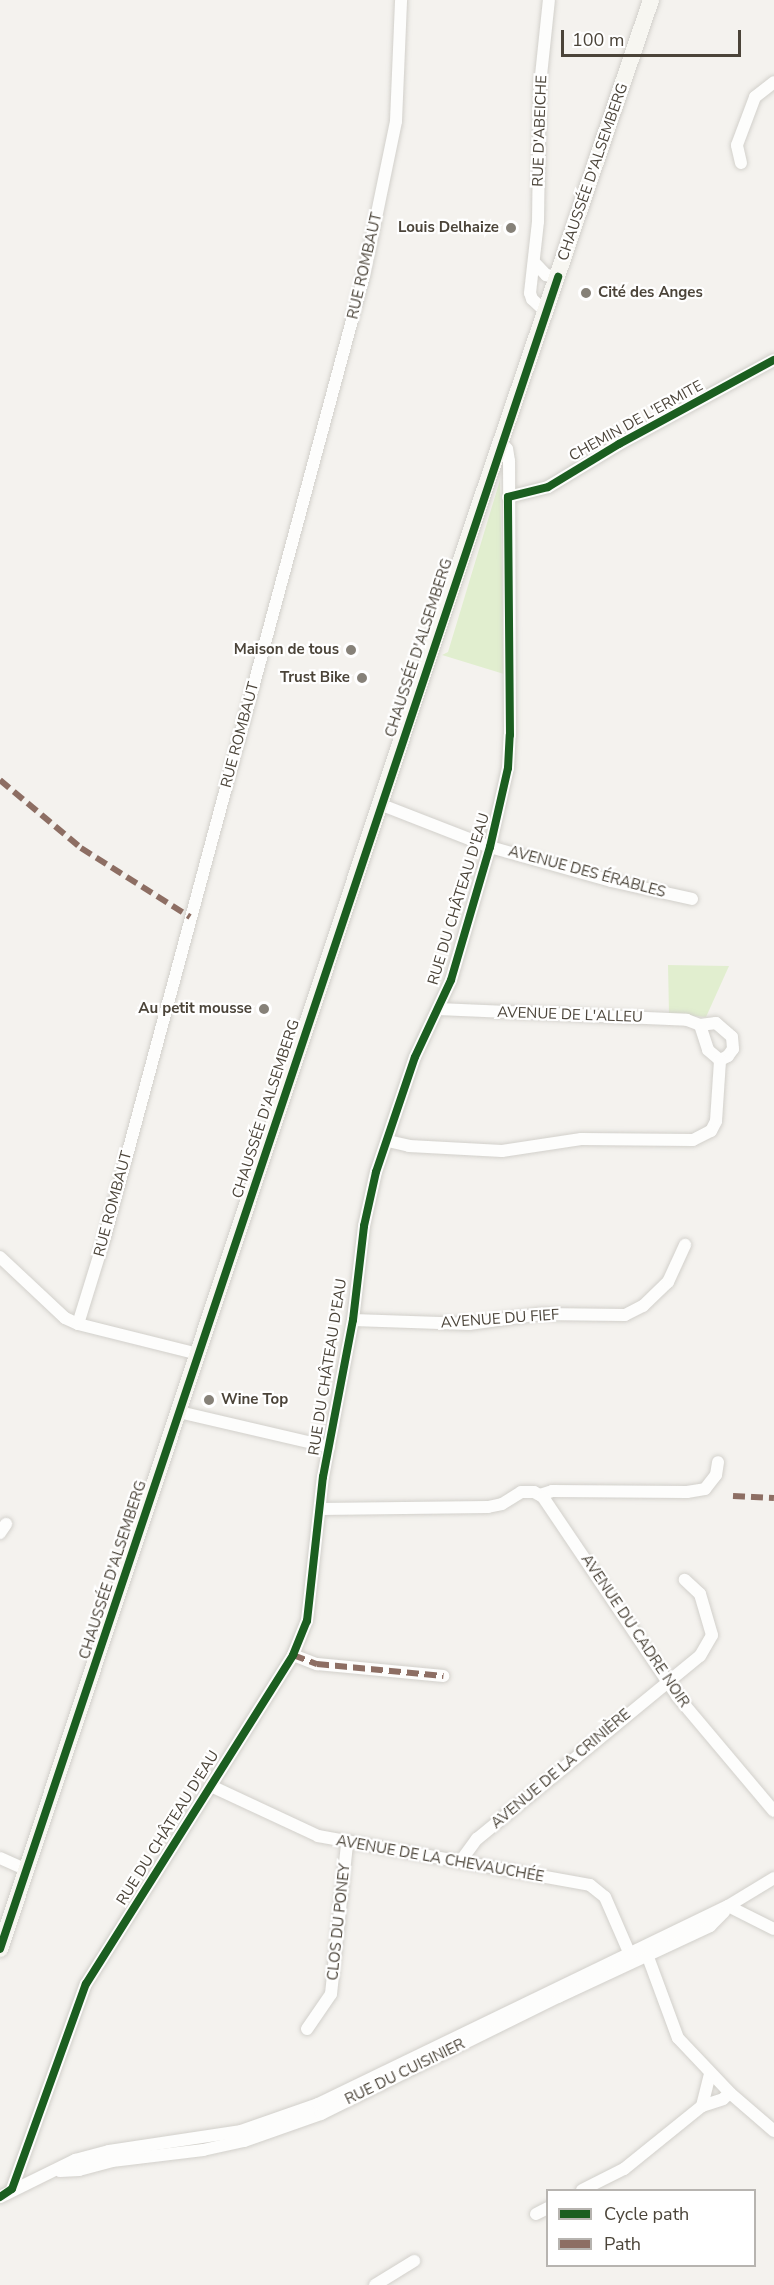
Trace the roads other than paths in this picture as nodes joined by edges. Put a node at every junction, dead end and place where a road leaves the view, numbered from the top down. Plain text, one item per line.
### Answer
1 (401, 0) edge
2 (549, 0) edge
3 (651, 0) edge
4 (774, 82) edge
5 (741, 163) dead end
6 (534, 262) junction
7 (558, 277) junction
8 (546, 312) junction
9 (774, 360) edge
10 (501, 441) junction
11 (508, 497) junction
12 (382, 805) junction
13 (490, 847) junction
14 (692, 899) dead end
15 (438, 1009) junction
16 (700, 1025) junction
17 (720, 1060) junction
18 (388, 1141) junction
19 (685, 1245) dead end
20 (0, 1257) edge
21 (353, 1320) junction
22 (78, 1324) junction
23 (198, 1354) junction
24 (179, 1412) junction
25 (329, 1447) junction
26 (718, 1462) dead end
27 (544, 1498) junction
28 (320, 1509) junction
29 (685, 1580) dead end
30 (293, 1655) junction
31 (442, 1676) dead end
32 (666, 1681) junction
33 (211, 1786) junction
34 (774, 1811) edge
35 (347, 1844) junction
36 (0, 1858) edge
37 (460, 1862) junction
38 (27, 1870) junction
39 (774, 1878) edge
40 (728, 1906) junction
41 (774, 1929) edge
42 (0, 1949) edge
43 (646, 1951) junction
44 (631, 1957) junction
45 (307, 2029) dead end
46 (710, 2074) junction
47 (730, 2094) junction
48 (702, 2106) junction
49 (774, 2131) edge
50 (12, 2189) junction
51 (584, 2189) edge
52 (0, 2197) edge
53 (546, 2209) edge
54 (536, 2214) dead end
55 (414, 2261) dead end
56 (375, 2285) edge

1 - 22 street, RUE ROMBAUT
2 - 6 street, RUE D'ABEICHE
3 - 7 main road, CHAUSSÉE D'ALSEMBERG
4 - 5 street
6 - 7 street
6 - 8 street, RUE D'ABEICHE
7 - 8 main road, CHAUSSÉE D'ALSEMBERG
8 - 10 main road, CHAUSSÉE D'ALSEMBERG
9 - 11 street, CHEMIN DE L'ERMITE
10 - 11 street, RUE DU CHÂTEAU D'EAU
10 - 12 main road, CHAUSSÉE D'ALSEMBERG
11 - 13 street, RUE DU CHÂTEAU D'EAU
12 - 13 street, AVENUE DES ÉRABLES
12 - 23 main road, CHAUSSÉE D'ALSEMBERG
13 - 14 street, AVENUE DES ÉRABLES
13 - 15 street, RUE DU CHÂTEAU D'EAU
15 - 16 street, AVENUE DE L'ALLEU
15 - 18 street, RUE DU CHÂTEAU D'EAU
16 - 17 street
16 - 17 street, AVENUE DE L'ALLEU
17 - 18 street, AVENUE DE L'ALLEU
18 - 21 street, RUE DU CHÂTEAU D'EAU
19 - 21 street, AVENUE DU FIEF
20 - 22 street
21 - 25 street, RUE DU CHÂTEAU D'EAU
22 - 23 street
23 - 24 main road, CHAUSSÉE D'ALSEMBERG
24 - 25 street
24 - 38 main road, CHAUSSÉE D'ALSEMBERG
25 - 28 street, RUE DU CHÂTEAU D'EAU
26 - 27 street
27 - 28 street
27 - 32 street, AVENUE DU CADRE NOIR
28 - 30 street, RUE DU CHÂTEAU D'EAU
29 - 32 street, AVENUE DE LA CRINIÈRE
30 - 31 street
30 - 33 street, RUE DU CHÂTEAU D'EAU
32 - 34 street, AVENUE DU CADRE NOIR
32 - 37 street, AVENUE DE LA CRINIÈRE
33 - 35 street, AVENUE DE LA CHEVAUCHÉE
33 - 50 street, RUE DU CHÂTEAU D'EAU
35 - 37 street, AVENUE DE LA CHEVAUCHÉE
35 - 45 street, CLOS DU PONEY
36 - 38 street
37 - 44 street, AVENUE DE LA CHEVAUCHÉE
38 - 42 main road, CHAUSSÉE D'ALSEMBERG
39 - 40 street, RUE DU CUISINIER
40 - 41 street
40 - 43 street, RUE DU CUISINIER
43 - 44 street, RUE DU CUISINIER
43 - 46 street
44 - 50 street, RUE DU CUISINIER
46 - 47 street
46 - 48 street
47 - 48 street
47 - 49 street
48 - 51 street
50 - 52 street, RUE DU CUISINIER
53 - 54 street
55 - 56 street

